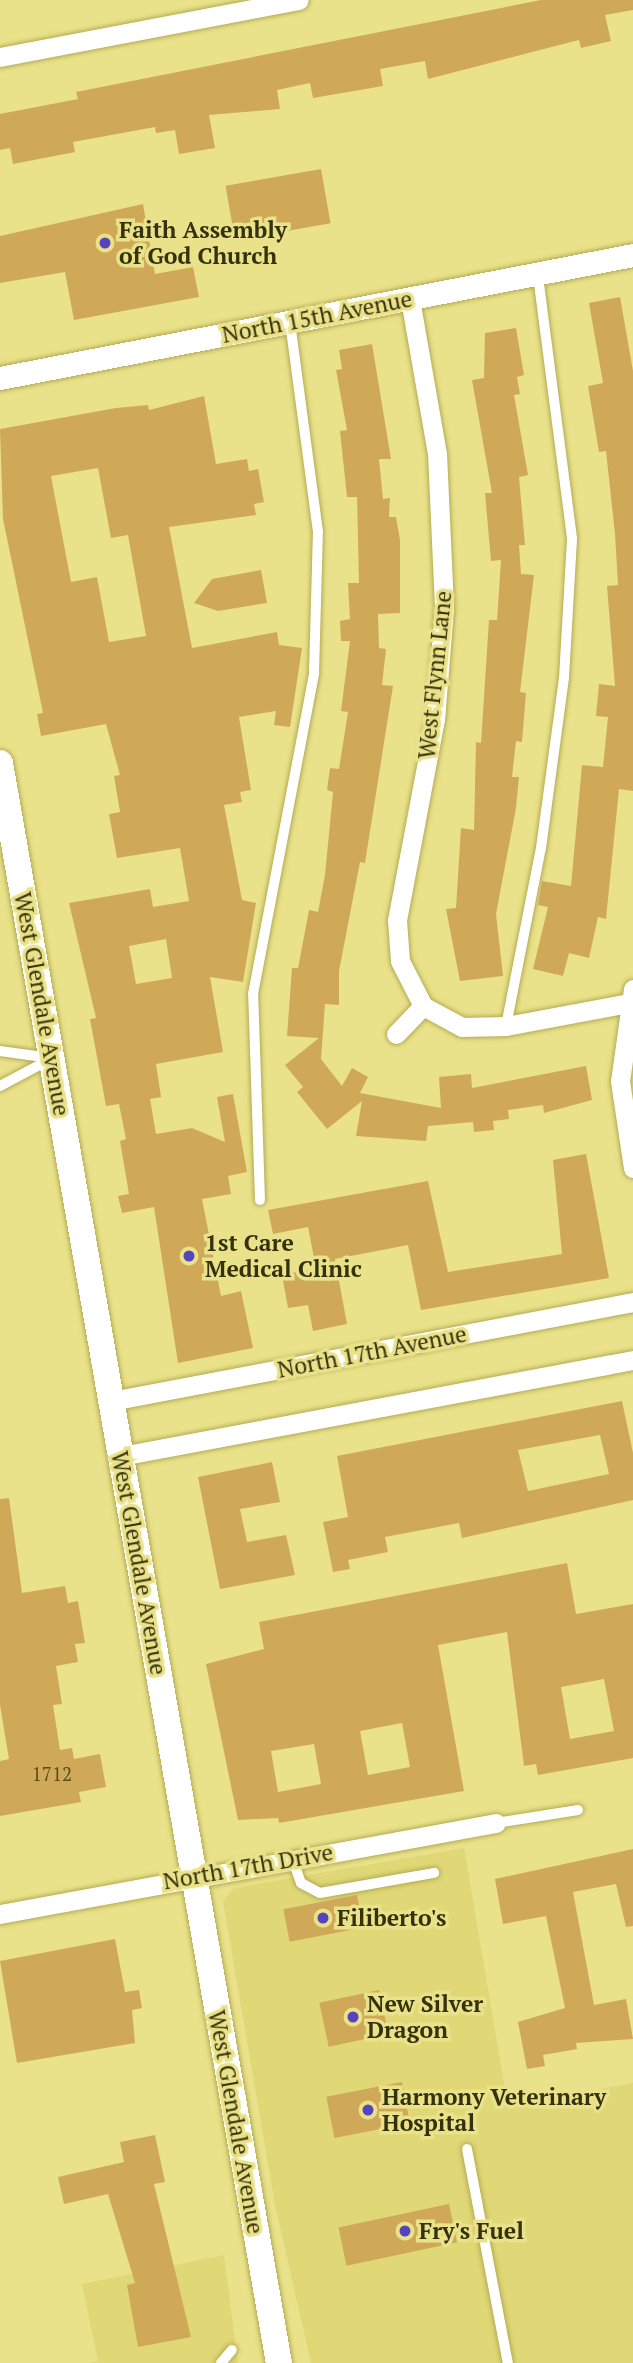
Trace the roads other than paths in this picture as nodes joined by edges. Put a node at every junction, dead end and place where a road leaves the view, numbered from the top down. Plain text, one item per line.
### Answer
1 (299, 0) edge
2 (0, 57) edge
3 (633, 256) edge
4 (538, 274) junction
5 (410, 299) junction
6 (290, 322) junction
7 (0, 378) edge
8 (0, 763) edge
9 (631, 996) edge
10 (423, 1006) junction
11 (506, 1026) junction
12 (396, 1034) dead end
13 (0, 1051) edge
14 (51, 1058) junction
15 (0, 1086) edge
16 (633, 1168) edge
17 (260, 1199) dead end
18 (633, 1302) edge
19 (633, 1360) edge
20 (111, 1401) junction
21 (121, 1456) junction
22 (578, 1810) dead end
23 (496, 1824) joint
24 (293, 1861) junction
25 (434, 1873) dead end
26 (194, 1878) junction
27 (0, 1913) edge
28 (467, 2149) dead end
29 (232, 2350) dead end
30 (221, 2363) edge
31 (279, 2363) edge
32 (508, 2363) edge

1 - 2 street
3 - 4 street, North 15th Avenue
4 - 5 street, North 15th Avenue
4 - 11 lane
5 - 6 street, North 15th Avenue
5 - 10 street, West Flynn Lane
6 - 7 street, North 15th Avenue
6 - 17 lane
8 - 14 main road, West Glendale Avenue
9 - 11 street
9 - 16 street
10 - 11 street
10 - 12 street
13 - 14 lane
14 - 15 lane
14 - 20 main road, West Glendale Avenue
18 - 20 street, North 17th Avenue
19 - 21 street
20 - 21 main road, West Glendale Avenue
21 - 26 main road, West Glendale Avenue
22 - 23 lane
23 - 24 street, North 17th Drive
24 - 25 lane
24 - 26 street, North 17th Drive
26 - 27 street, North 17th Drive
26 - 31 main road, West Glendale Avenue
28 - 32 lane
29 - 30 lane

